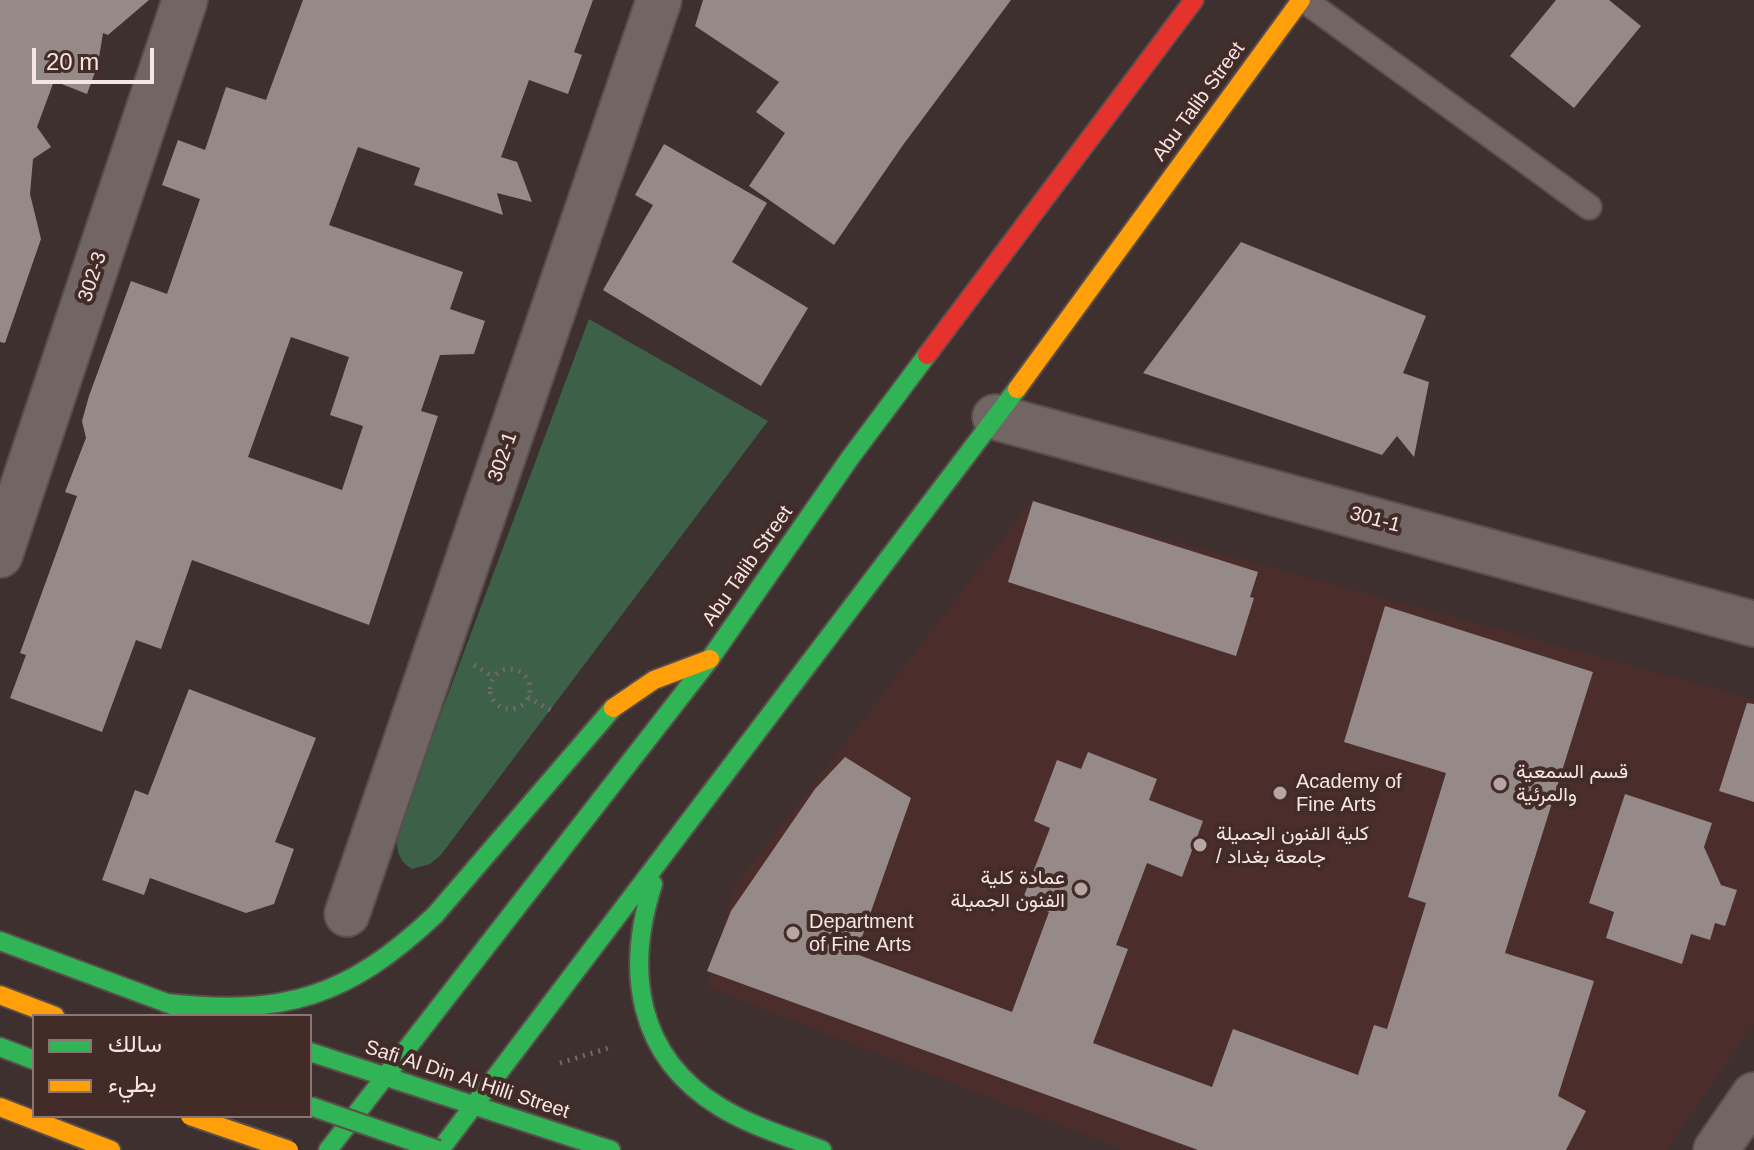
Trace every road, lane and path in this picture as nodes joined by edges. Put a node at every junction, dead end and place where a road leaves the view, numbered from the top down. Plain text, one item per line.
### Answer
1 (185, 0) edge
2 (659, 0) edge
3 (1194, 0) edge
4 (1303, 0) edge
5 (1589, 207) dead end
6 (995, 417) junction
7 (0, 555) edge
8 (1754, 624) edge
9 (710, 659) junction
10 (528, 697) junction
11 (554, 712) dead end
12 (667, 852) junction
13 (347, 914) dead end
14 (0, 941) edge
15 (0, 995) edge
16 (166, 1003) junction
17 (50, 1014) edge
18 (196, 1014) edge
19 (614, 1046) dead end
20 (0, 1047) edge
21 (312, 1053) edge
22 (32, 1059) edge
23 (552, 1065) dead end
24 (385, 1076) junction
25 (1754, 1095) edge
26 (474, 1105) junction
27 (312, 1107) edge
28 (5, 1109) edge
29 (196, 1118) edge
30 (245, 1118) edge
31 (585, 1142) junction
32 (542, 1146) dead end
33 (74, 1150) edge
34 (111, 1150) edge
35 (222, 1150) edge
36 (289, 1150) edge
37 (328, 1150) edge
38 (439, 1150) edge
39 (611, 1150) edge
40 (822, 1150) edge
41 (1716, 1150) edge

1 - 7 street, 302-3
2 - 13 street, 302-1
3 - 9 main road, Abu Talib Street
4 - 5 lane
4 - 6 main road, Abu Talib Street
6 - 8 street, 301-1
6 - 12 main road, Abu Talib Street
9 - 16 main road
9 - 24 main road, Abu Talib Street
10 - 10 path
10 - 11 path
12 - 26 main road, Abu Talib Street
12 - 40 main road
14 - 16 main road
15 - 17 main road
16 - 18 main road
19 - 23 path
20 - 22 main road
21 - 24 main road, Safi Al Din Al Hilli Street
24 - 26 main road, Safi Al Din Al Hilli Street
24 - 37 main road, Abu Talib Street
25 - 41 street
26 - 31 main road, Safi Al Din Al Hilli Street
26 - 38 main road, Abu Talib Street
27 - 38 main road, bridge
28 - 33 main road
28 - 34 main road
29 - 36 main road, bridge
30 - 35 main road
31 - 32 main road
31 - 39 main road, Safi Al Din Al Hilli Street

